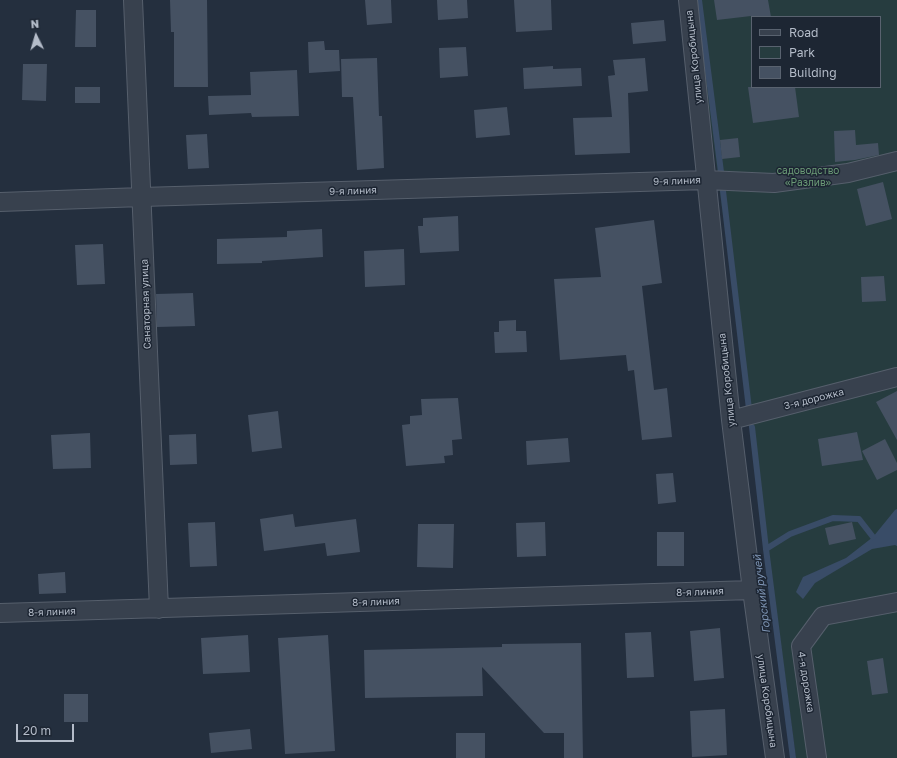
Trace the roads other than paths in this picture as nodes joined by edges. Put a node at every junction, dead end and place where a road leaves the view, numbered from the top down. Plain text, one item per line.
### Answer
1 (133, 0) edge
2 (688, 0) edge
3 (897, 161) edge
4 (706, 180) junction
5 (142, 197) junction
6 (0, 202) edge
7 (897, 377) edge
8 (731, 420) junction
9 (752, 590) junction
10 (897, 602) edge
11 (159, 609) junction
12 (0, 613) edge
13 (775, 758) edge
14 (817, 758) edge

1 - 5 street, Санаторная улица
2 - 4 street, улица Коробицына
3 - 4 street, 9-я линия
4 - 5 street, 9-я линия
4 - 8 street, улица Коробицына
5 - 6 street, 9-я линия
5 - 11 street, Санаторная улица
7 - 8 street, 3-я дорожка
8 - 9 street, улица Коробицына
9 - 11 street, 8-я линия
9 - 13 street, улица Коробицына
10 - 14 street, 4-я дорожка
11 - 12 street, 8-я линия

